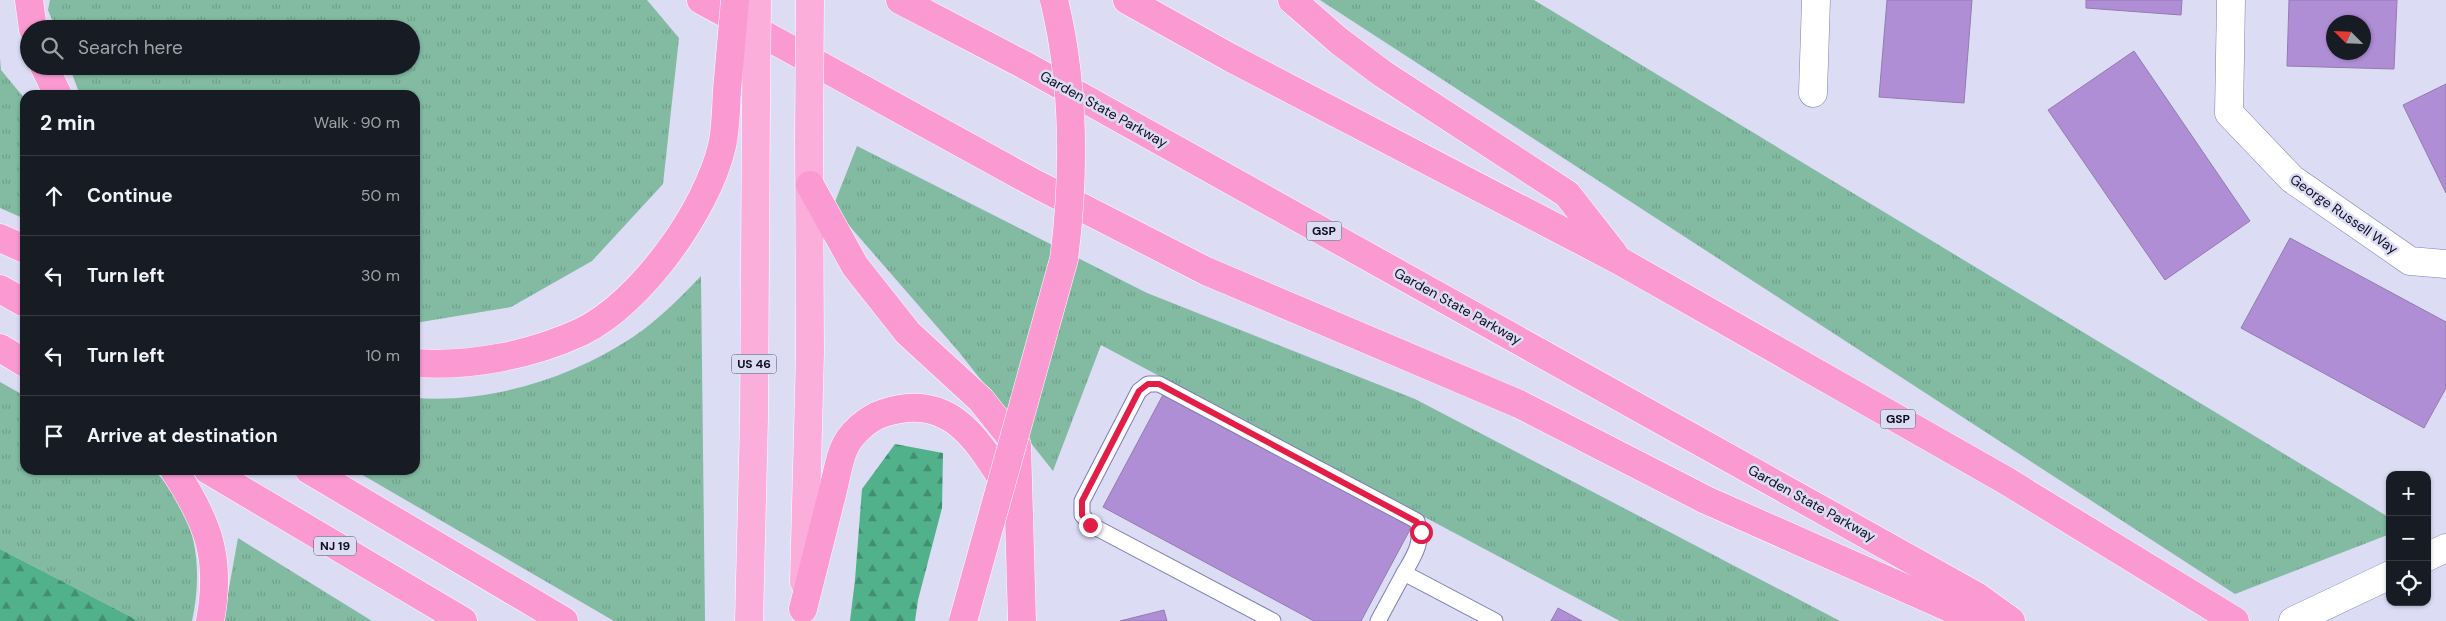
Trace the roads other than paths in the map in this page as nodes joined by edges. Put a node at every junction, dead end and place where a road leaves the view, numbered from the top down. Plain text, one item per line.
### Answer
1 (29, 0) edge
2 (701, 0) edge
3 (735, 0) edge
4 (757, 0) edge
5 (810, 0) edge
6 (900, 0) edge
7 (1054, 0) edge
8 (1127, 0) edge
9 (1292, 0) edge
10 (1816, 0) edge
11 (2231, 0) edge
12 (32, 20) edge
13 (48, 75) edge
14 (56, 90) edge
15 (1813, 93) dead end
16 (810, 185) junction
17 (0, 238) edge
18 (20, 247) edge
19 (1620, 261) junction
20 (2446, 264) edge
21 (0, 289) edge
22 (20, 300) edge
23 (0, 348) edge
24 (20, 360) edge
25 (420, 363) edge
26 (177, 475) edge
27 (216, 475) edge
28 (317, 475) edge
29 (1018, 505) junction
30 (1404, 573) junction
31 (2386, 577) edge
32 (803, 615) edge
33 (210, 621) edge
34 (463, 621) edge
35 (564, 621) edge
36 (749, 621) edge
37 (963, 621) edge
38 (1022, 621) edge
39 (1273, 621) edge
40 (1378, 621) edge
41 (1495, 621) edge
42 (1978, 621) edge
43 (2011, 621) edge
44 (2235, 621) edge
45 (2293, 621) edge

1 - 12 highway
2 - 42 highway
3 - 25 highway, bridge
4 - 36 highway, US 46, bridge
5 - 16 highway, bridge
6 - 43 highway, Garden State Parkway / GSP
7 - 37 highway, bridge
8 - 19 highway, GSP
9 - 19 highway
10 - 15 street
11 - 20 street, George Russell Way
13 - 14 highway
16 - 29 highway
16 - 32 highway
17 - 18 highway
19 - 44 highway, GSP
21 - 22 highway
23 - 24 highway
26 - 33 highway
27 - 34 highway, NJ 19
28 - 35 highway
29 - 32 highway
29 - 38 highway
30 - 39 lane
30 - 40 lane
30 - 41 lane
31 - 45 street

